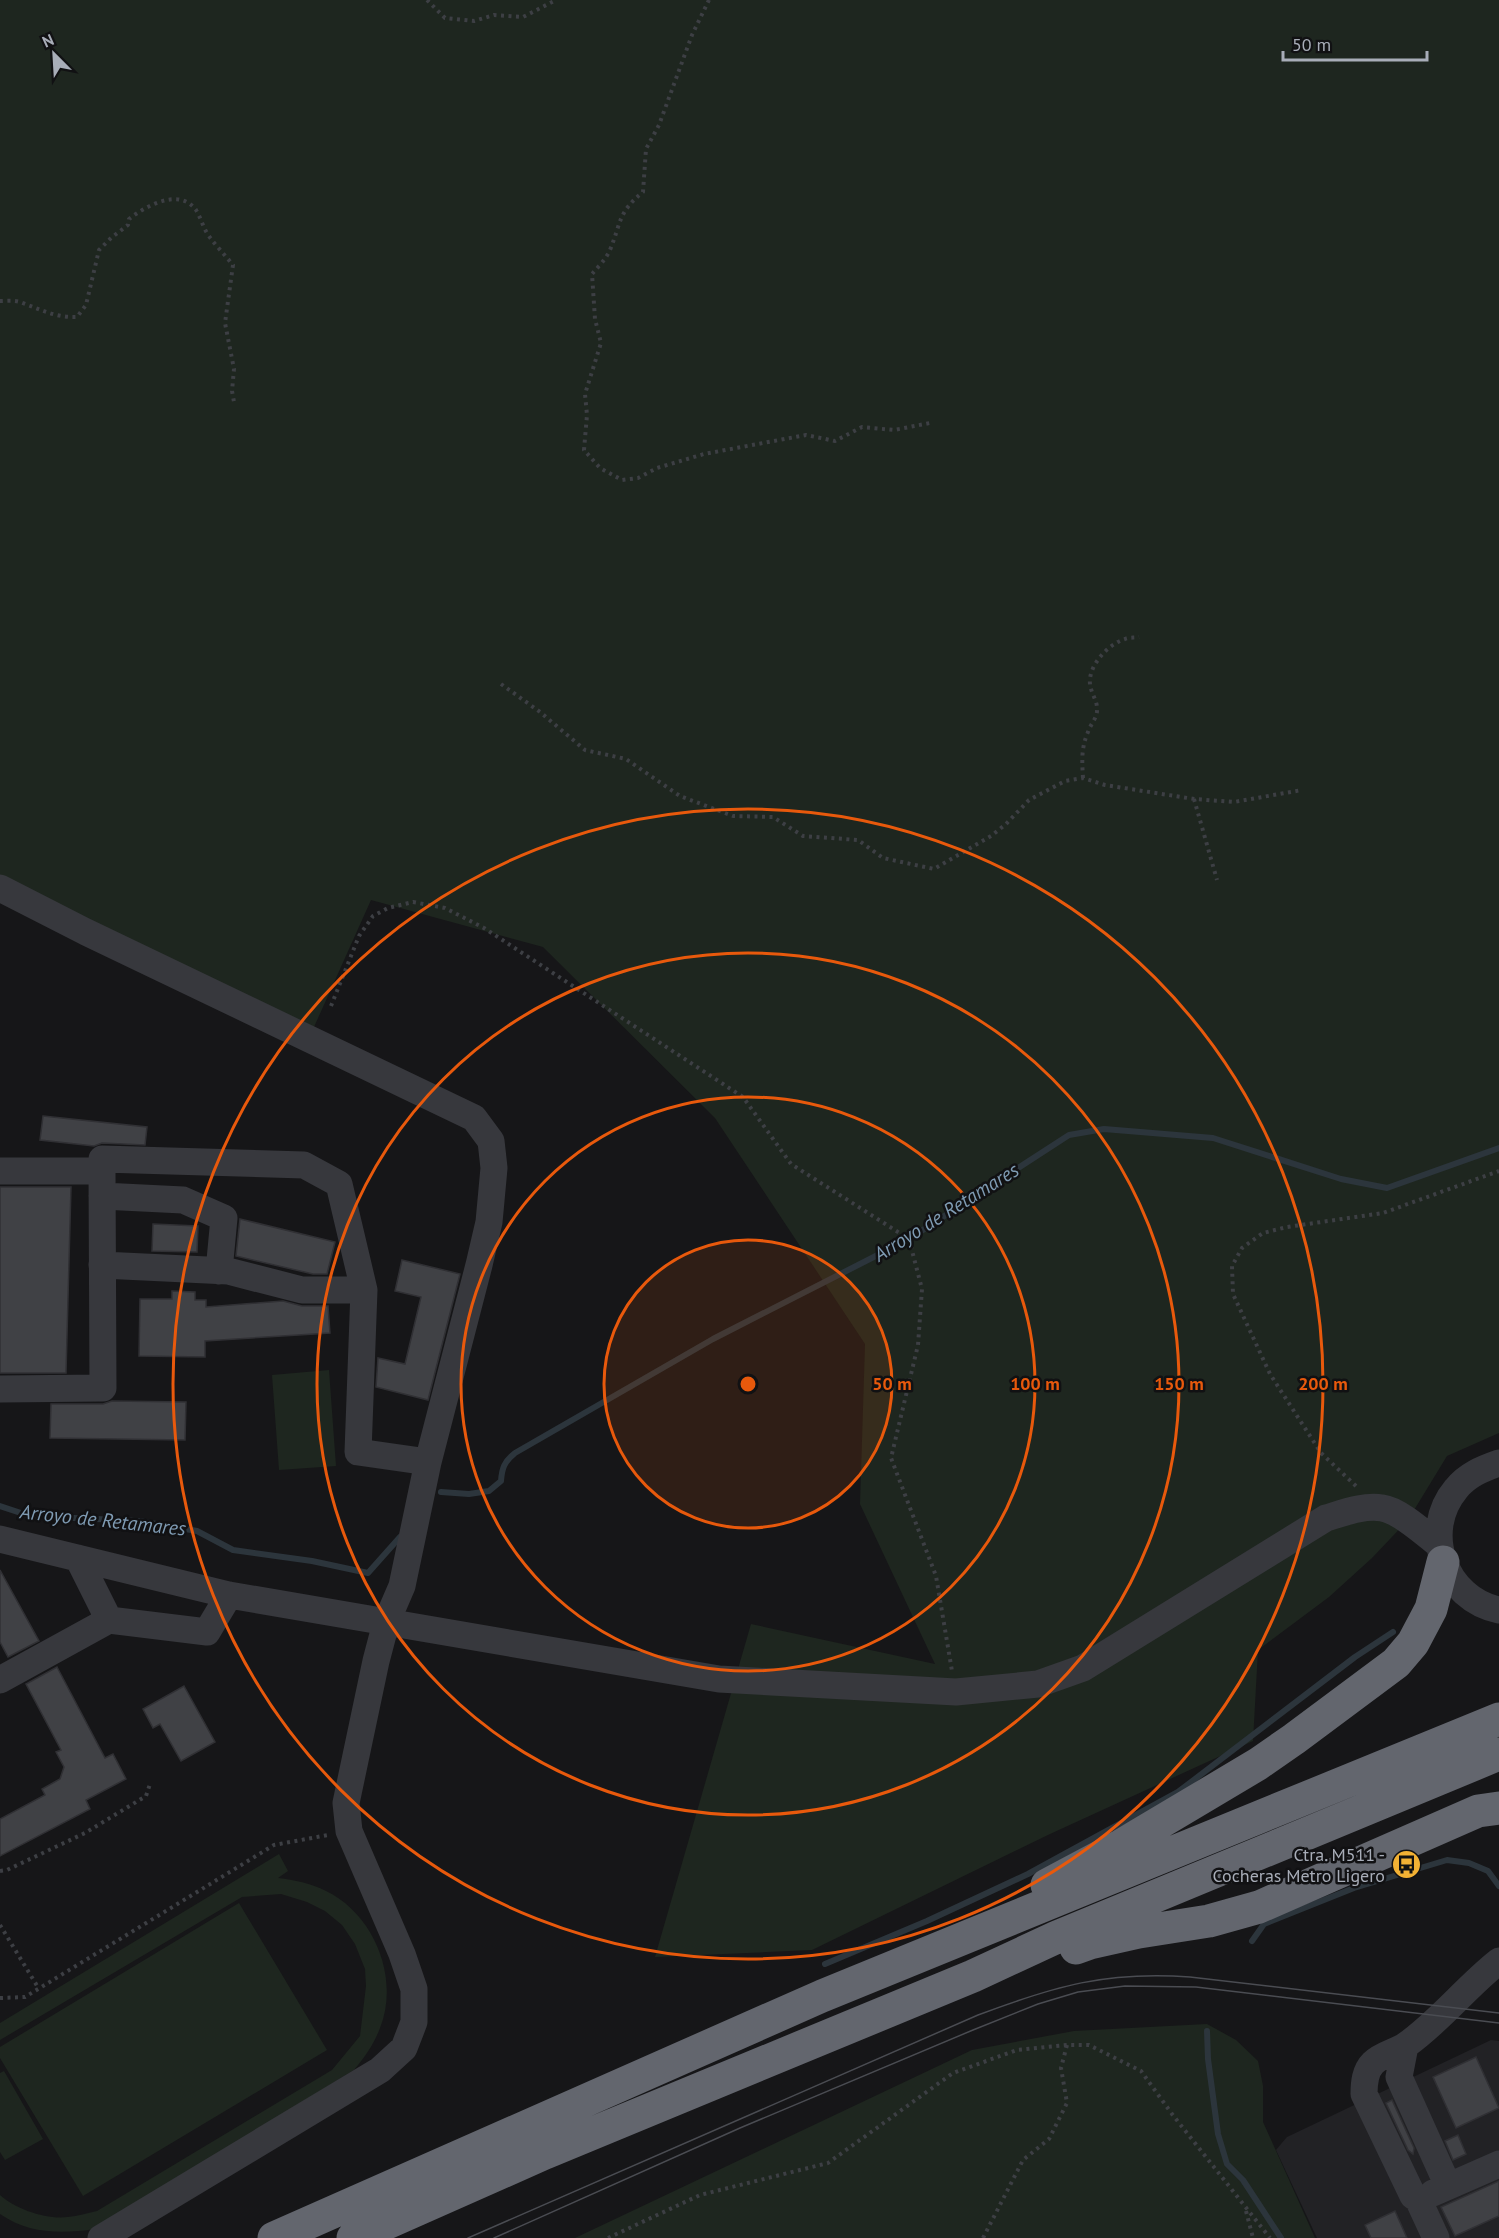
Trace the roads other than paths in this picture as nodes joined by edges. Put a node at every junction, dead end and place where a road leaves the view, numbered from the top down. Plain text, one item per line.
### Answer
1 (0, 888) edge
2 (162, 1160) junction
3 (0, 1171) edge
4 (102, 1183) junction
5 (161, 1198) junction
6 (102, 1265) junction
7 (219, 1270) junction
8 (364, 1290) junction
9 (0, 1389) edge
10 (428, 1462) junction
11 (1499, 1463) edge
12 (1446, 1504) junction
13 (1388, 1510) junction
14 (0, 1539) edge
15 (1441, 1553) junction
16 (78, 1558) junction
17 (229, 1594) junction
18 (1499, 1610) edge
19 (109, 1620) junction
20 (386, 1623) junction
21 (0, 1680) edge
22 (1499, 1719) edge
23 (1499, 1754) edge
24 (1499, 1808) edge
25 (1499, 1961) edge
26 (974, 1976) junction
27 (822, 1996) junction
28 (1405, 2046) junction
29 (1499, 2163) edge
30 (1448, 2186) junction
31 (1418, 2199) junction
32 (101, 2238) edge
33 (274, 2238) edge
34 (353, 2238) edge
35 (1436, 2238) edge

1 - 10 street
2 - 4 street
2 - 5 street
2 - 8 street
3 - 4 street
4 - 5 street
4 - 6 street
5 - 7 street
6 - 7 street
6 - 9 street
7 - 8 street
8 - 10 street
10 - 20 street
11 - 12 street
12 - 13 street
12 - 15 street
13 - 15 street
13 - 20 street
14 - 16 street
15 - 18 street
15 - 27 highway
16 - 17 street
16 - 19 street
17 - 19 street
17 - 20 street
19 - 21 street
20 - 32 street
22 - 27 highway
23 - 26 highway
24 - 26 highway
25 - 28 street
26 - 34 highway
27 - 33 highway
28 - 30 street
28 - 31 street
29 - 30 street
30 - 31 street
31 - 35 street

